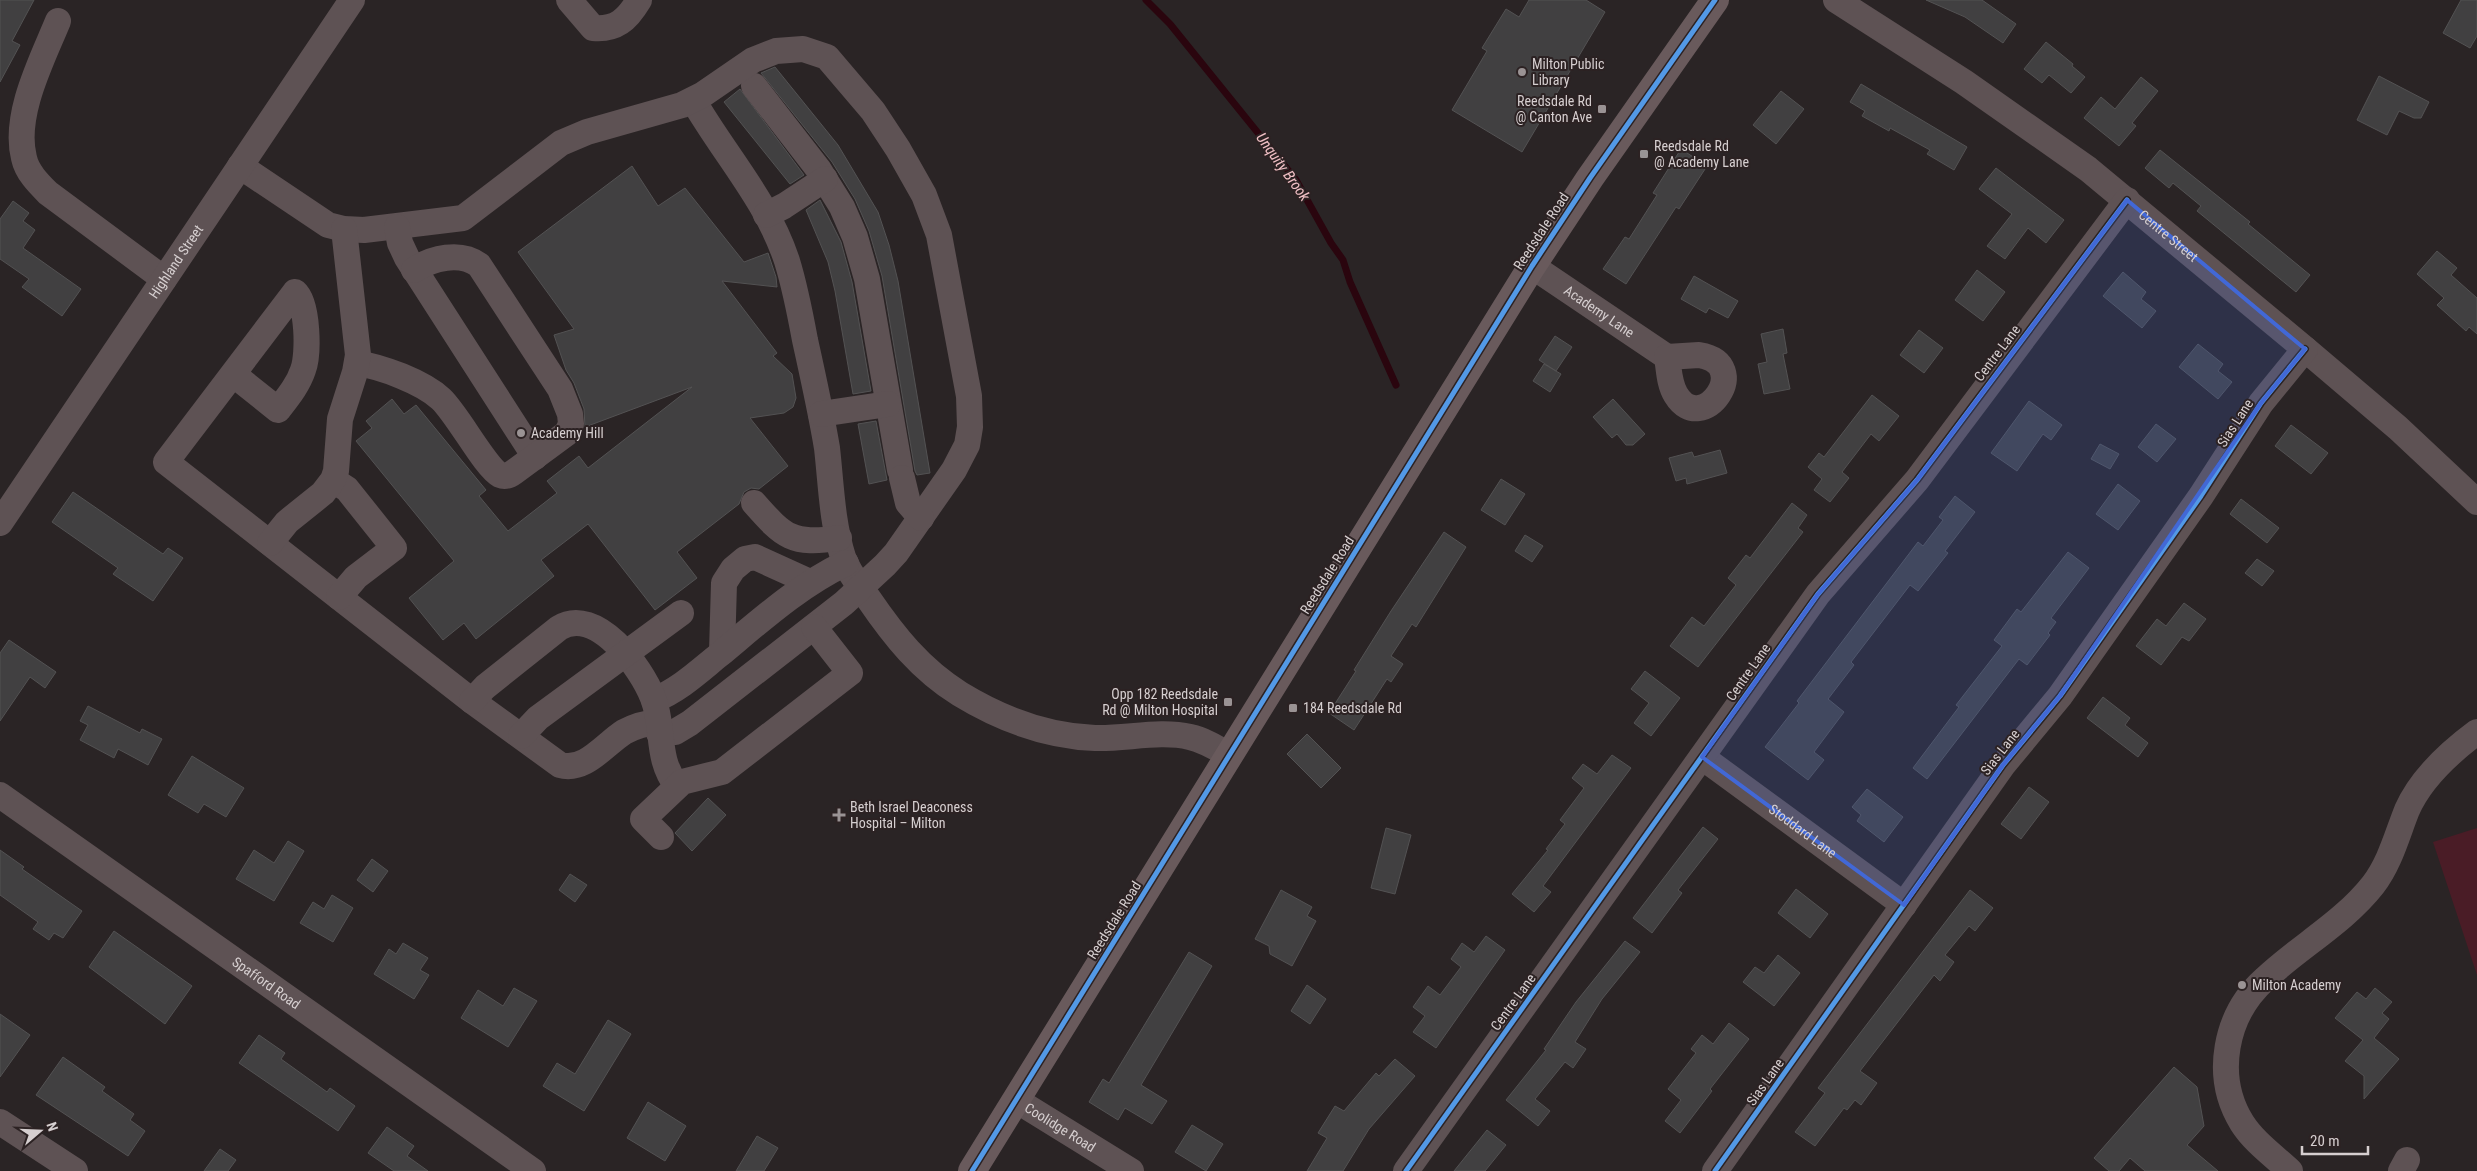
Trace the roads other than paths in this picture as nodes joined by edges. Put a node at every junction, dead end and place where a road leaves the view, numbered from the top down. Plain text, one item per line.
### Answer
1 (352, 0) edge
2 (569, 0) edge
3 (639, 0) edge
4 (1716, 0) edge
5 (1836, 0) edge
6 (58, 21) dead end
7 (748, 78) junction
8 (693, 100) junction
9 (240, 166) junction
10 (825, 179) junction
11 (2127, 200) junction
12 (766, 215) junction
13 (397, 227) junction
14 (344, 229) junction
15 (1532, 266) junction
16 (414, 270) junction
17 (164, 279) junction
18 (2305, 349) junction
19 (1667, 357) dead end
20 (357, 363) junction
21 (233, 374) dead end
22 (888, 404) junction
23 (821, 414) junction
24 (535, 457) junction
25 (334, 480) junction
26 (2477, 502) edge
27 (754, 503) dead end
28 (920, 518) junction
29 (0, 523) edge
30 (839, 538) junction
31 (270, 543) junction
32 (846, 563) junction
33 (810, 582) junction
34 (861, 588) junction
35 (339, 597) junction
36 (682, 614) dead end
37 (814, 627) junction
38 (722, 652) junction
39 (625, 654) junction
40 (472, 700) junction
41 (657, 718) junction
42 (2477, 732) edge
43 (521, 736) junction
44 (1229, 755) junction
45 (1702, 757) junction
46 (677, 786) junction
47 (0, 795) edge
48 (661, 837) dead end
49 (1904, 905) junction
50 (1016, 1100) junction
51 (0, 1122) edge
52 (75, 1171) edge
53 (533, 1171) edge
54 (972, 1171) edge
55 (1131, 1171) edge
56 (1406, 1171) edge
57 (1716, 1171) edge
58 (2290, 1171) edge

1 - 9 street, Highland Street
2 - 3 street
4 - 15 main road, Reedsdale Road
5 - 11 street, Centre Street
6 - 17 street
7 - 8 street
7 - 10 street
7 - 28 street
8 - 12 street
8 - 13 street
9 - 14 street
9 - 17 street, Highland Street
10 - 12 street
10 - 22 street
11 - 18 street, Centre Street
11 - 45 street, Centre Lane
12 - 23 street
13 - 14 street
13 - 16 street
14 - 20 street
15 - 19 street, Academy Lane
15 - 44 main road, Reedsdale Road
16 - 24 street
16 - 24 street
17 - 29 street, Highland Street
18 - 26 street, Centre Street
18 - 49 street, Sias Lane
20 - 24 street
20 - 25 street
21 - 31 street
22 - 23 street
22 - 28 street
23 - 30 street
25 - 31 street
25 - 35 street
27 - 30 street
28 - 34 street
30 - 32 street
31 - 35 street
32 - 33 street
32 - 34 street
33 - 38 street
33 - 38 street
34 - 37 street
34 - 44 street
35 - 40 street
36 - 39 street
37 - 41 street
37 - 46 street
38 - 41 street
39 - 40 street
39 - 41 street
39 - 43 street
40 - 43 street
41 - 43 street
41 - 46 street
42 - 58 street
44 - 50 main road, Reedsdale Road
45 - 49 street, Stoddard Lane
45 - 56 street, Centre Lane
46 - 48 street
47 - 53 street, Spafford Road
49 - 57 street, Sias Lane
50 - 54 main road, Reedsdale Road
50 - 55 street, Coolidge Road
51 - 52 street

